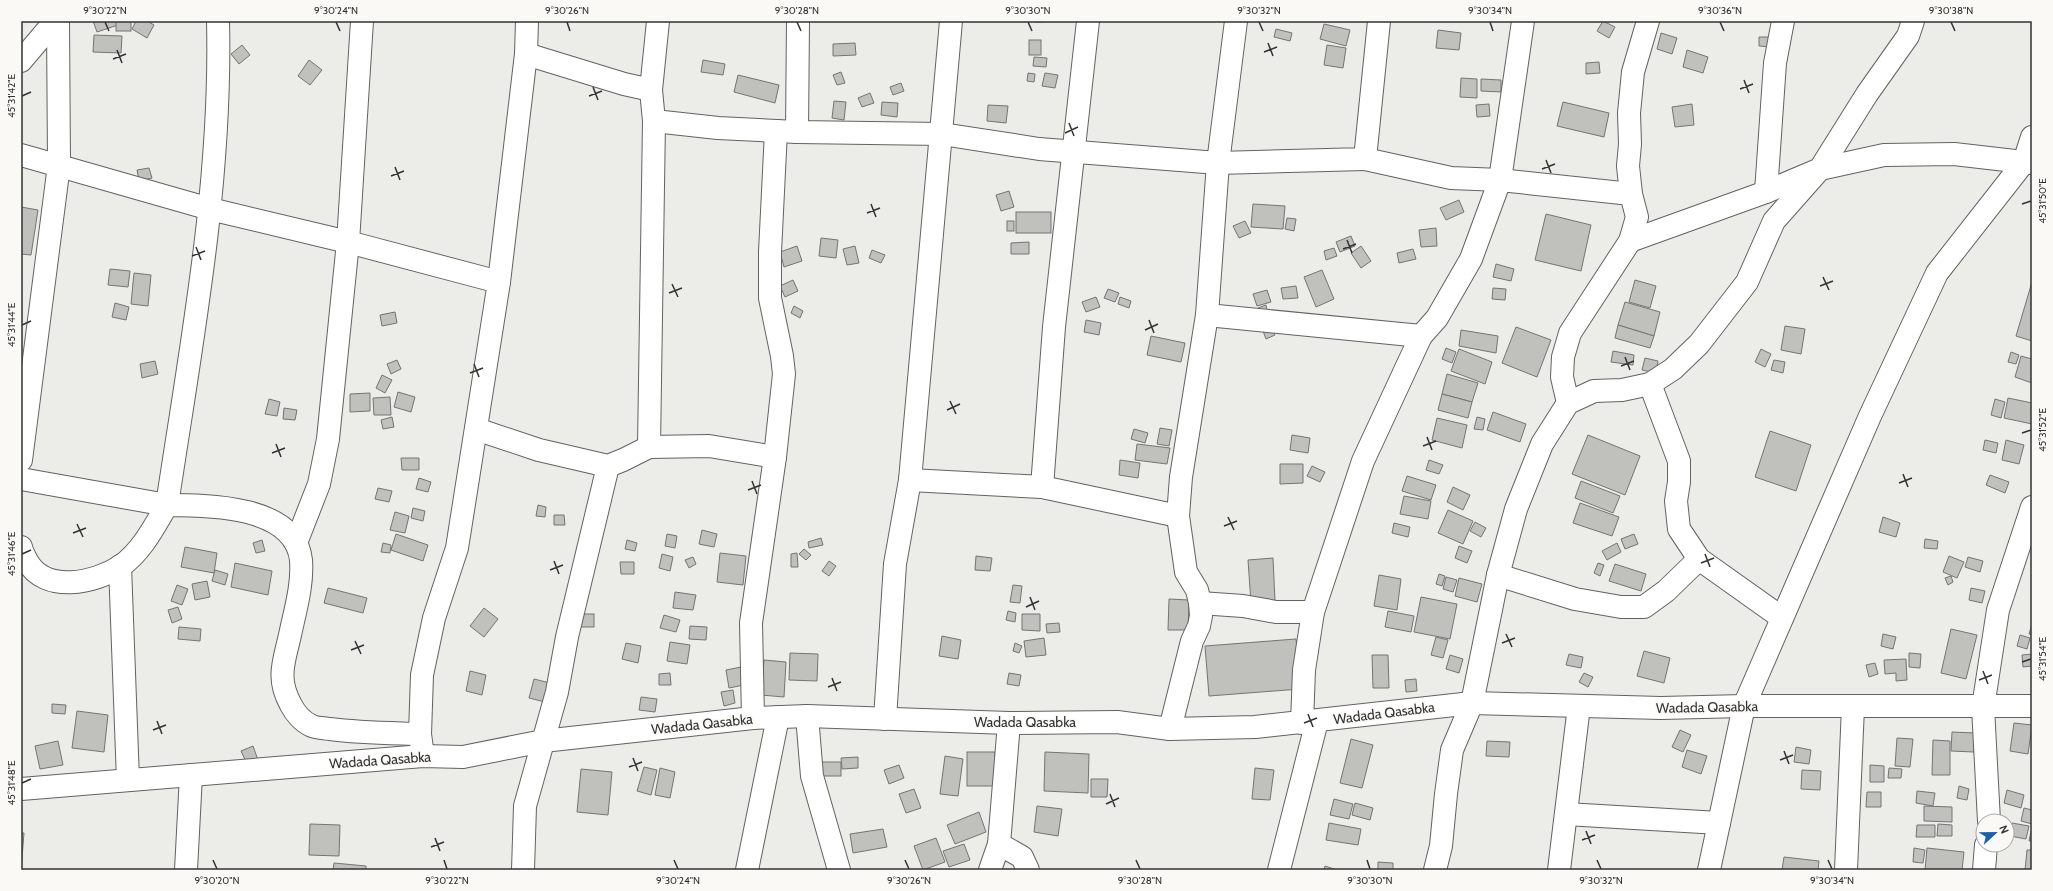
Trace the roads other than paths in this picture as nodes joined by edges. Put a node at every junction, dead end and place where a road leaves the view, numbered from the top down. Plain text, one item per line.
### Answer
1 (55, 21) edge
2 (58, 21) edge
3 (218, 21) edge
4 (362, 21) edge
5 (527, 21) edge
6 (658, 21) edge
7 (798, 21) edge
8 (951, 21) edge
9 (1088, 21) edge
10 (1236, 21) edge
11 (1380, 21) edge
12 (1523, 21) edge
13 (1648, 21) edge
14 (1783, 21) edge
15 (1913, 21) edge
16 (526, 54) junction
17 (21, 61) edge
18 (651, 90) junction
19 (654, 121) junction
20 (786, 132) junction
21 (942, 134) junction
22 (2032, 137) edge
23 (1074, 152) junction
24 (21, 155) edge
25 (1365, 159) junction
26 (2028, 162) edge
27 (1218, 163) junction
28 (59, 165) junction
29 (1820, 168) junction
30 (1500, 180) junction
31 (1766, 192) junction
32 (1631, 194) junction
33 (210, 209) junction
34 (1630, 241) junction
35 (348, 242) junction
36 (499, 282) junction
37 (1207, 315) junction
38 (1421, 336) junction
39 (1650, 384) junction
40 (1568, 403) junction
41 (476, 429) junction
42 (649, 447) junction
43 (775, 457) junction
44 (21, 460) edge
45 (608, 466) junction
46 (21, 480) edge
47 (910, 480) junction
48 (1042, 487) junction
49 (167, 505) junction
50 (2032, 507) edge
51 (1178, 516) junction
52 (296, 543) junction
53 (21, 547) edge
54 (1699, 559) junction
55 (120, 566) junction
56 (1498, 575) junction
57 (1200, 603) junction
58 (1313, 612) junction
59 (1782, 618) junction
60 (1472, 703) junction
61 (1579, 706) junction
62 (1744, 706) junction
63 (2032, 706) edge
64 (1853, 707) junction
65 (1983, 707) junction
66 (807, 716) junction
67 (778, 717) junction
68 (753, 718) junction
69 (885, 719) junction
70 (1309, 722) junction
71 (1009, 723) junction
72 (1170, 729) junction
73 (420, 734) junction
74 (543, 741) junction
75 (423, 756) junction
76 (191, 775) junction
77 (128, 780) junction
78 (21, 789) edge
79 (1989, 813) edge
80 (1566, 814) junction
81 (1719, 823) junction
82 (999, 844) junction
83 (1985, 853) edge
84 (186, 870) edge
85 (523, 870) edge
86 (747, 870) edge
87 (839, 870) edge
88 (990, 870) edge
89 (1028, 870) edge
90 (1279, 870) edge
91 (1435, 870) edge
92 (1559, 870) edge
93 (1709, 870) edge
94 (1846, 870) edge
95 (1984, 870) edge

1 - 17 street
2 - 28 street
3 - 33 street
4 - 35 street
5 - 16 street
6 - 18 street
7 - 20 street
8 - 21 street
9 - 23 street
10 - 27 street
11 - 25 street
12 - 30 street
13 - 32 street
14 - 31 street
15 - 29 street
16 - 18 street
16 - 36 street
18 - 19 street
19 - 20 street
19 - 42 street
20 - 21 street
20 - 43 street
21 - 23 street
21 - 47 street
22 - 26 street
23 - 27 street
23 - 48 street
24 - 28 street
25 - 27 street
25 - 30 street
26 - 29 street
26 - 59 street
27 - 37 street
28 - 33 street
28 - 44 street
29 - 31 street
29 - 39 street
30 - 32 street
30 - 38 street
31 - 34 street
32 - 34 street
33 - 35 street
33 - 49 street
34 - 40 street
35 - 36 street
35 - 52 street
36 - 41 street
37 - 38 street
37 - 51 street
38 - 58 street
39 - 40 street
39 - 54 street
40 - 56 street
41 - 45 street
41 - 73 street
42 - 43 street
42 - 45 street
43 - 68 street
45 - 74 street
46 - 49 street
47 - 48 street
47 - 69 street
48 - 51 street
49 - 52 street
49 - 55 street
50 - 65 street
51 - 57 street
52 - 73 street
53 - 55 street
54 - 56 street
54 - 59 street
55 - 77 street
56 - 60 street
57 - 58 street
57 - 72 street
58 - 70 street
59 - 62 street
60 - 61 street, Wadada Qasabka
60 - 70 street, Wadada Qasabka
60 - 91 street
61 - 62 street, Wadada Qasabka
61 - 80 street
62 - 64 street, Wadada Qasabka
62 - 81 street
63 - 65 street, Wadada Qasabka
64 - 65 street, Wadada Qasabka
64 - 94 street
65 - 79 street
66 - 67 street, Wadada Qasabka
66 - 69 street, Wadada Qasabka
66 - 87 street
67 - 68 street, Wadada Qasabka
67 - 86 street
68 - 74 street, Wadada Qasabka
69 - 71 street, Wadada Qasabka
70 - 72 street, Wadada Qasabka
70 - 90 street
71 - 72 street, Wadada Qasabka
71 - 82 street
73 - 75 street
74 - 75 street, Wadada Qasabka
74 - 85 street
75 - 76 street, Wadada Qasabka
76 - 77 street, Wadada Qasabka
76 - 84 street
77 - 78 street, Wadada Qasabka
80 - 81 street
80 - 92 street
81 - 93 street
82 - 88 street
82 - 89 street
83 - 95 street

